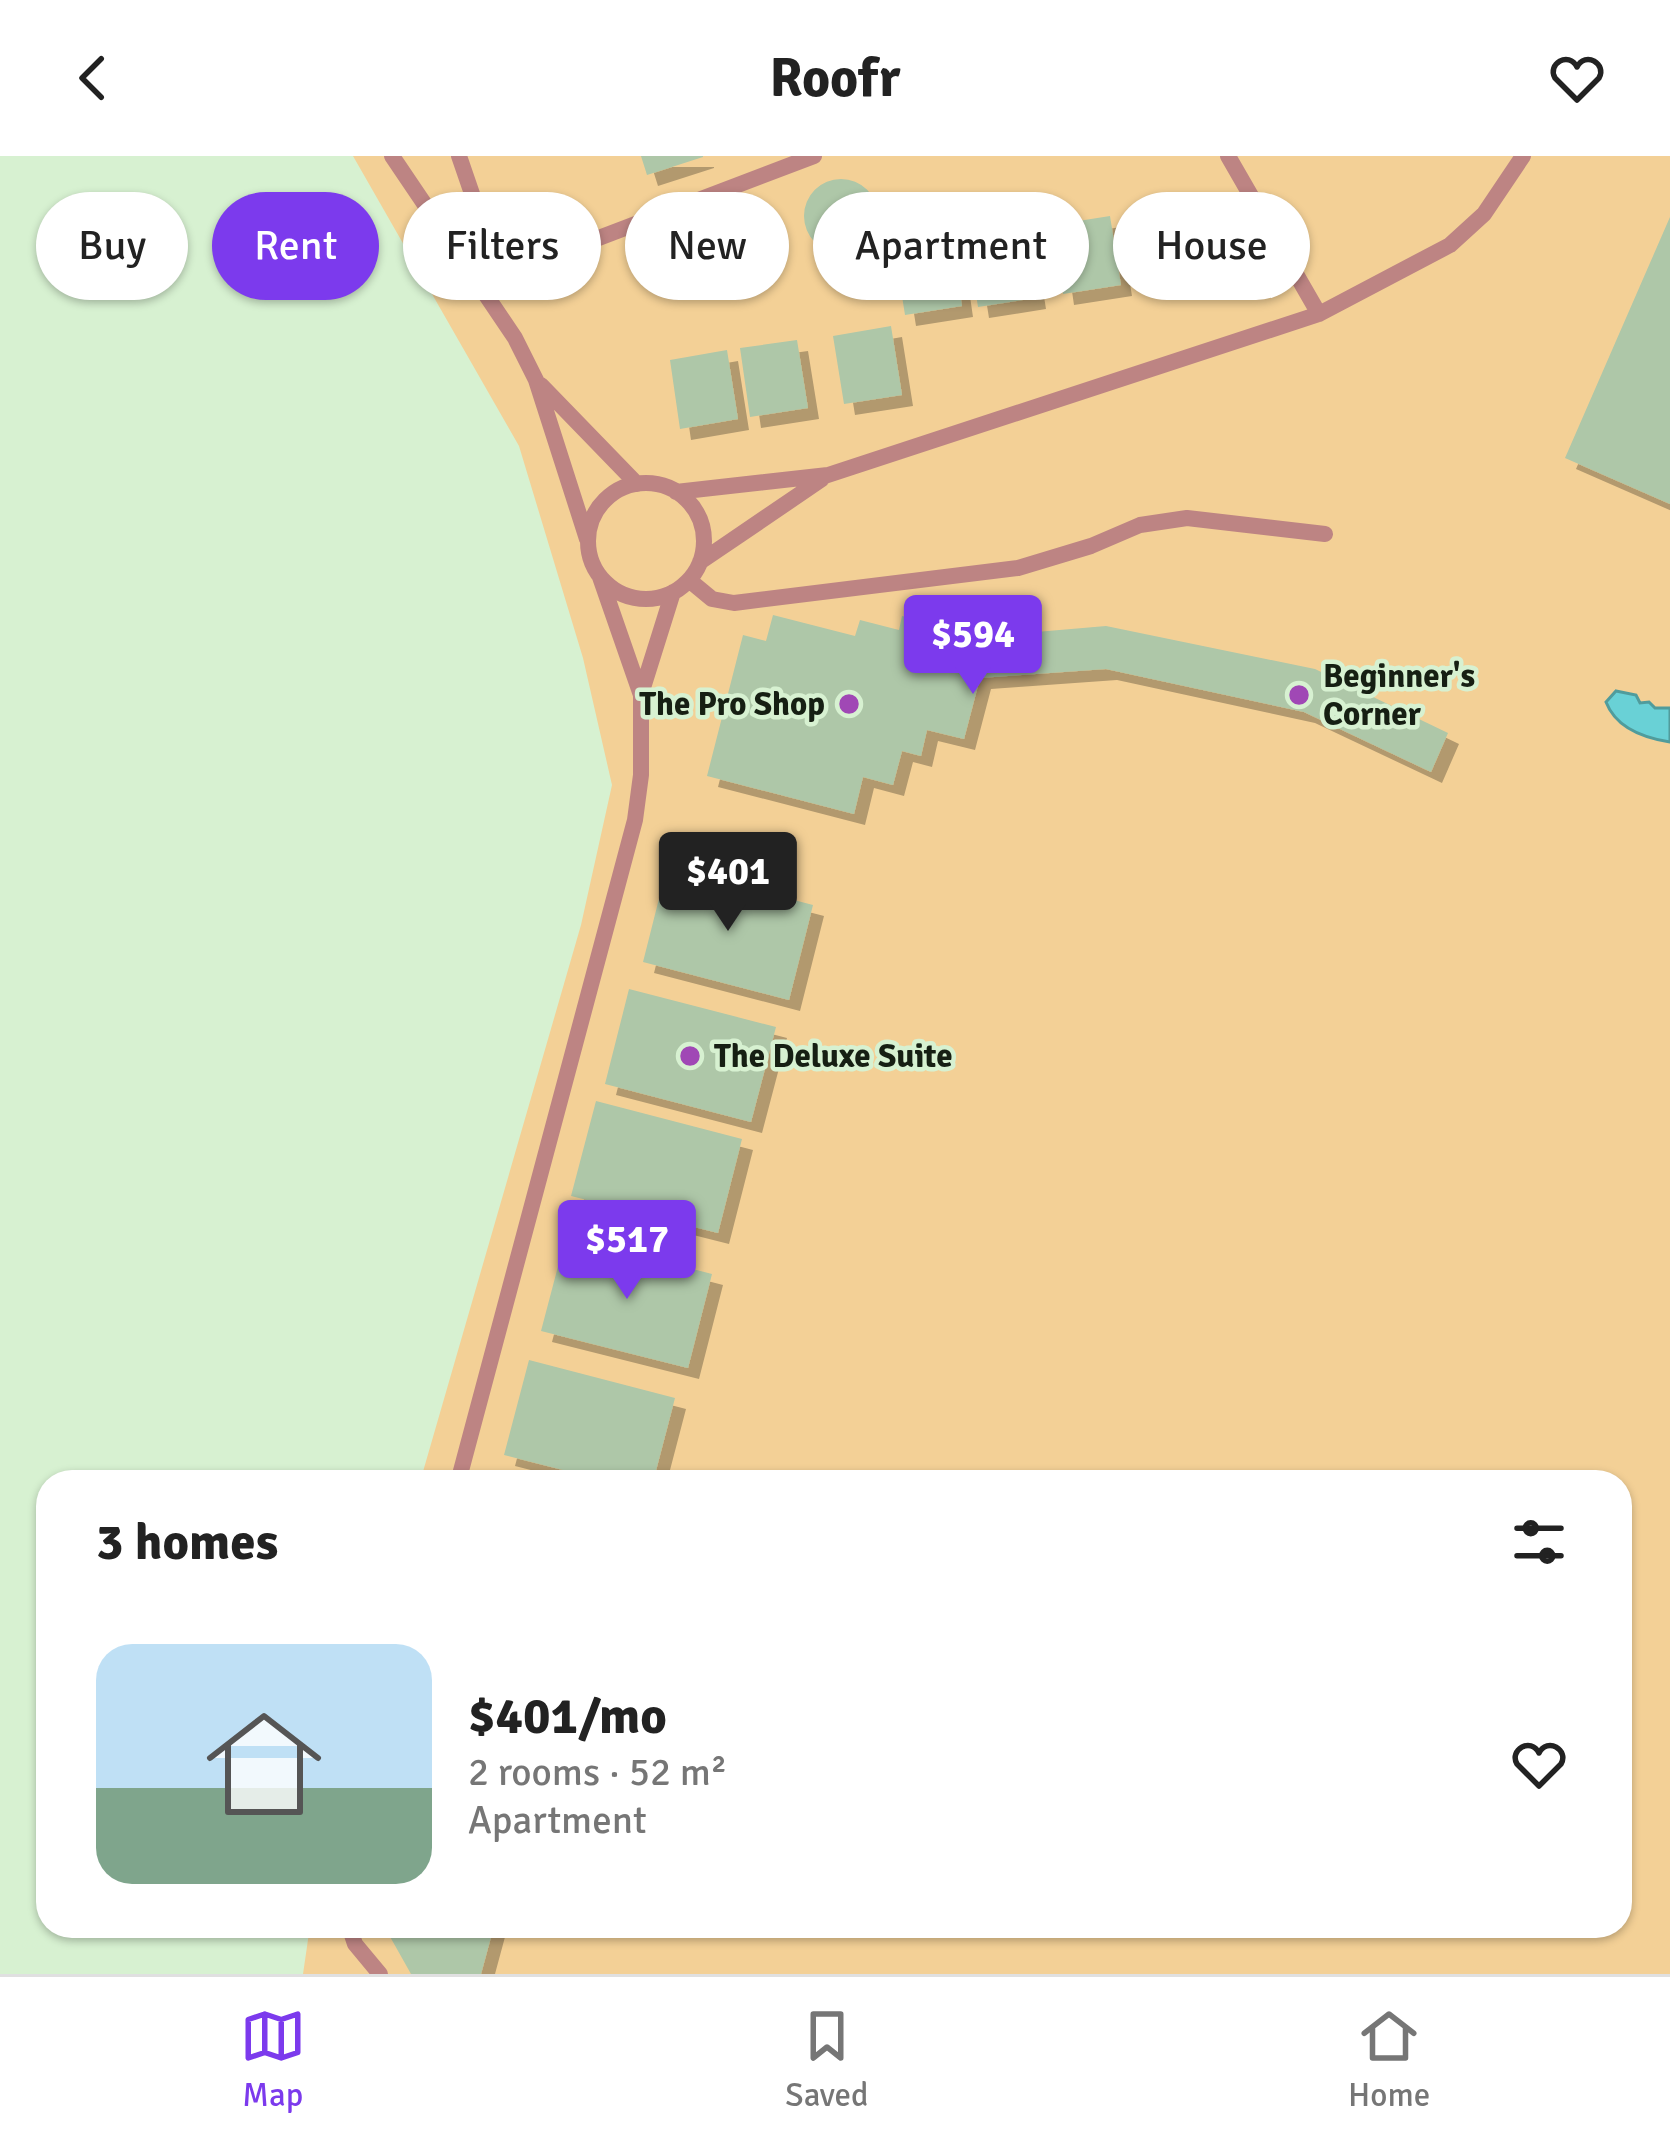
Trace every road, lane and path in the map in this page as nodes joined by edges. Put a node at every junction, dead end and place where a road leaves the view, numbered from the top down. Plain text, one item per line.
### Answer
1 (392, 156) edge
2 (459, 156) edge
3 (814, 156) edge
4 (1228, 156) edge
5 (1523, 156) edge
6 (416, 192) edge
7 (471, 192) edge
8 (601, 238) edge
9 (489, 300) edge
10 (1319, 314) junction
11 (536, 380) junction
12 (828, 475) junction
13 (637, 484) junction
14 (676, 492) junction
15 (1325, 534) dead end
16 (587, 539) junction
17 (700, 562) junction
18 (600, 577) junction
19 (689, 580) junction
20 (673, 592) junction
21 (641, 695) junction
22 (461, 1470) edge
23 (353, 1938) edge
24 (380, 1974) edge

1 - 6 lane
2 - 7 lane
3 - 8 lane
4 - 10 lane
5 - 10 lane
9 - 11 lane
10 - 12 lane
11 - 13 lane
11 - 16 lane
12 - 14 lane
12 - 17 lane
13 - 14 lane
13 - 16 lane
14 - 17 lane
15 - 19 lane
16 - 18 lane
17 - 19 lane
18 - 20 lane
18 - 21 lane
19 - 20 lane
20 - 21 lane
21 - 22 lane
23 - 24 lane

